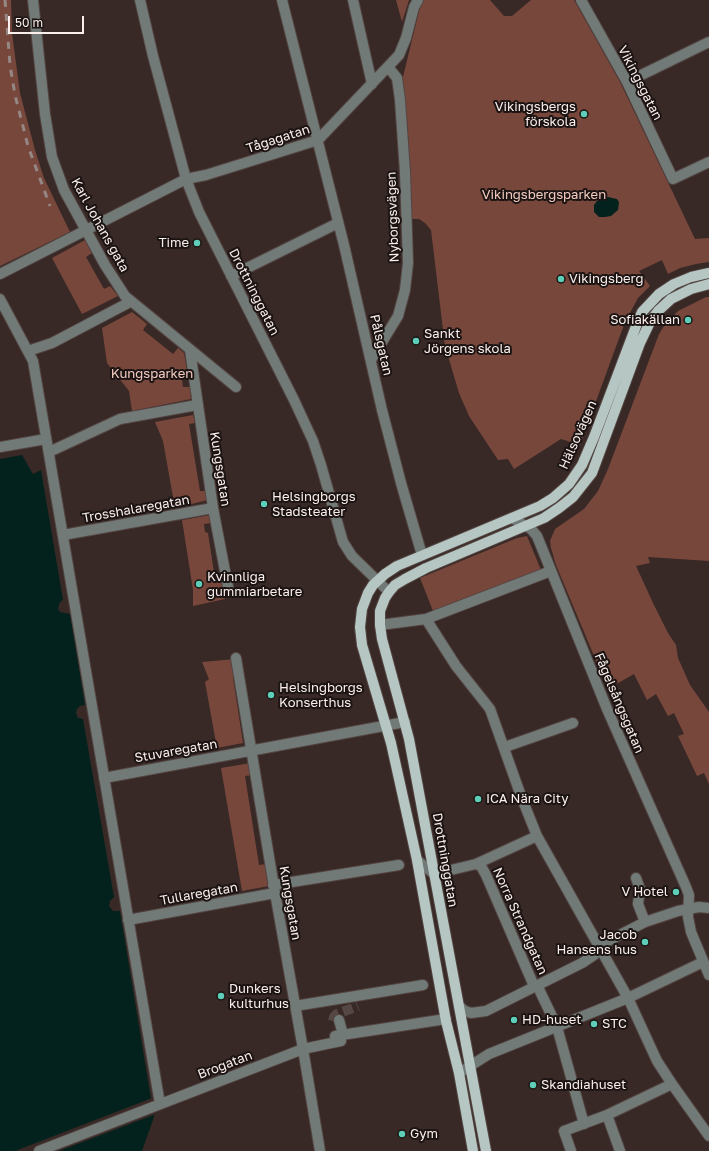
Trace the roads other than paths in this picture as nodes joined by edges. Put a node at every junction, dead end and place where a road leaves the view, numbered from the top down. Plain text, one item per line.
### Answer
1 (34, 0) edge
2 (140, 0) edge
3 (282, 0) edge
4 (353, 0) edge
5 (418, 0) edge
6 (582, 0) edge
7 (709, 42) edge
8 (388, 68) junction
9 (627, 82) junction
10 (372, 84) junction
11 (318, 140) junction
12 (709, 162) edge
13 (186, 179) junction
14 (338, 223) junction
15 (86, 230) junction
16 (709, 272) edge
17 (0, 274) edge
18 (231, 276) junction
19 (709, 284) edge
20 (0, 299) edge
21 (130, 302) junction
22 (190, 350) junction
23 (28, 351) junction
24 (371, 360) junction
25 (236, 387) dead end
26 (197, 405) junction
27 (46, 439) junction
28 (0, 447) edge
29 (49, 452) junction
30 (213, 508) junction
31 (512, 518) junction
32 (526, 526) junction
33 (63, 535) junction
34 (422, 555) junction
35 (551, 572) junction
36 (377, 581) junction
37 (229, 592) dead end
38 (389, 592) junction
39 (426, 619) junction
40 (380, 625) junction
41 (236, 658) dead end
42 (405, 722) junction
43 (573, 723) dead end
44 (386, 726) junction
45 (505, 747) junction
46 (252, 751) junction
47 (104, 778) junction
48 (537, 836) junction
49 (417, 860) junction
50 (476, 864) junction
51 (399, 865) dead end
52 (434, 874) junction
53 (636, 878) dead end
54 (274, 889) junction
55 (689, 908) junction
56 (709, 908) edge
57 (128, 920) junction
58 (645, 922) junction
59 (600, 948) junction
60 (703, 962) junction
61 (709, 975) edge
62 (423, 985) dead end
63 (536, 985) junction
64 (628, 998) junction
65 (295, 1006) junction
66 (459, 1006) junction
67 (446, 1019) junction
68 (336, 1021) dead end
69 (557, 1027) junction
70 (340, 1036) junction
71 (303, 1049) junction
72 (469, 1067) junction
73 (458, 1073) junction
74 (672, 1084) junction
75 (158, 1105) junction
76 (607, 1115) junction
77 (584, 1124) junction
78 (709, 1136) edge
79 (39, 1151) edge
80 (320, 1151) edge
81 (472, 1151) edge
82 (486, 1151) edge
83 (571, 1151) edge
84 (620, 1151) edge

1 - 15 street, Karl Johans gata
2 - 13 street, Drottninggatan
3 - 11 street, Pålsgatan
4 - 10 street
5 - 8 street, Tågagatan
6 - 9 street, Vikingsgatan
7 - 9 street
8 - 10 street, Tågagatan
8 - 24 street, Nyborgsvägen
9 - 12 street, Vikingsgatan
10 - 11 street, Tågagatan
11 - 13 street, Tågagatan
11 - 14 street, Pålsgatan
13 - 15 street, Tågagatan
13 - 18 street, Drottninggatan
14 - 18 street
14 - 24 street, Pålsgatan
15 - 17 street, Tågagatan
15 - 21 street, Karl Johans gata
16 - 31 main road, Hälsovägen
18 - 36 street, Drottninggatan
19 - 32 main road, Hälsovägen
20 - 23 street
21 - 22 street, Karl Johans gata
21 - 23 street
22 - 25 street, Karl Johans gata
22 - 26 street, Kungsgatan
23 - 27 street
24 - 34 street, Pålsgatan
26 - 29 street
26 - 30 street, Kungsgatan
27 - 28 street
27 - 29 street
29 - 33 street
30 - 33 street, Trosshalaregatan
30 - 37 street, Kungsgatan
31 - 32 street, Fågelsångsgatan
31 - 34 main road, Hälsovägen
32 - 35 street, Fågelsångsgatan
32 - 38 main road, Hälsovägen
33 - 47 street
34 - 36 main road, Hälsovägen
35 - 39 street
35 - 55 street, Fågelsångsgatan
36 - 38 street, Drottninggatan
36 - 44 main road
38 - 40 main road, Drottninggatan
39 - 40 street
39 - 45 street
40 - 42 main road, Drottninggatan
41 - 46 street, Kungsgatan
42 - 44 street, Stuvaregatan
42 - 52 main road, Drottninggatan
43 - 45 street
44 - 46 street, Stuvaregatan
44 - 49 main road
45 - 48 street
46 - 47 street, Stuvaregatan
46 - 54 street, Kungsgatan
47 - 57 street
48 - 50 street
48 - 59 street
49 - 52 street
49 - 67 main road
50 - 52 street, Norra Strandgatan
50 - 63 street, Norra Strandgatan
51 - 54 street, Tullaregatan
52 - 66 main road, Drottninggatan
53 - 58 street
54 - 57 street, Tullaregatan
54 - 65 street, Kungsgatan
55 - 56 street
55 - 58 street
55 - 60 street, Fågelsångsgatan
57 - 75 street
58 - 59 street
59 - 63 street
59 - 64 street
60 - 61 street, Fågelsångsgatan
60 - 64 street
62 - 65 street
63 - 66 street
63 - 69 street, Norra Strandgatan
64 - 69 street
64 - 74 street
65 - 71 street, Kungsgatan
66 - 72 main road, Drottninggatan
67 - 70 street
67 - 73 main road
68 - 70 street
69 - 72 street
69 - 77 street, Norra Strandgatan
70 - 71 street, Brogatan
71 - 75 street, Brogatan
71 - 80 street, Kungsgatan
72 - 73 street
72 - 82 main road, Drottninggatan
73 - 81 main road
74 - 76 street
74 - 78 street
75 - 79 street, Brogatan
76 - 77 street
76 - 84 street
77 - 83 street

